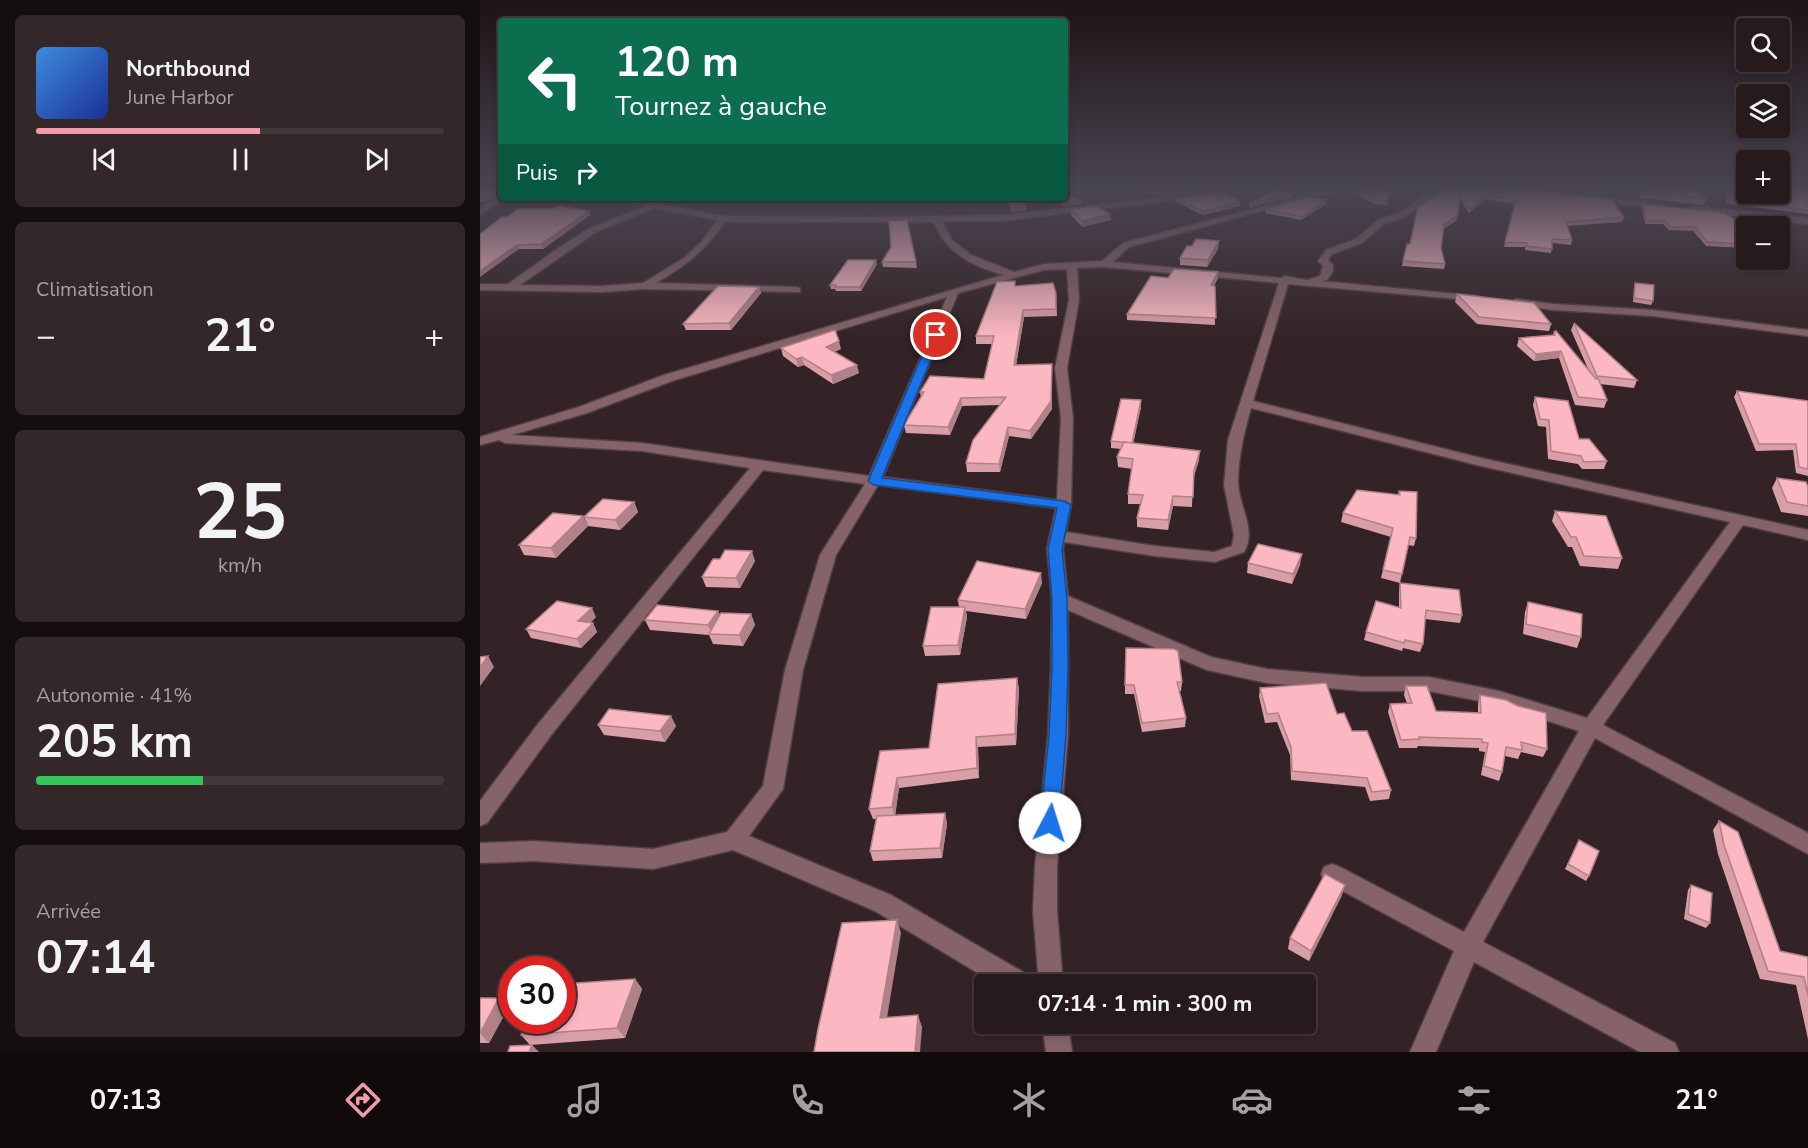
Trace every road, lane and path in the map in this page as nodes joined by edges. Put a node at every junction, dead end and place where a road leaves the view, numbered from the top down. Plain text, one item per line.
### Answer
1 (575, 239) edge
2 (708, 239) edge
3 (946, 239) edge
4 (1149, 239) edge
5 (1361, 239) edge
6 (1072, 264) junction
7 (1105, 264) junction
8 (1014, 275) junction
9 (1285, 279) junction
10 (1309, 281) junction
11 (511, 286) junction
12 (645, 286) junction
13 (480, 287) edge
14 (796, 290) dead end
15 (954, 291) junction
16 (1808, 333) edge
17 (1245, 403) junction
18 (486, 440) edge
19 (759, 466) junction
20 (874, 481) junction
21 (1064, 505) junction
22 (1739, 520) junction
23 (1808, 535) edge
24 (1058, 536) junction
25 (1060, 599) junction
26 (1591, 727) junction
27 (480, 817) edge
28 (734, 840) junction
29 (1808, 844) edge
30 (480, 853) edge
31 (1332, 874) dead end
32 (1468, 947) junction
33 (1002, 974) edge
34 (1050, 974) edge
35 (1057, 1034) edge
36 (1059, 1052) edge
37 (1423, 1052) edge
38 (1666, 1052) edge

1 - 11 street
2 - 12 street
3 - 8 street
4 - 7 street
5 - 10 street
6 - 7 street
6 - 8 street
6 - 21 street
7 - 9 street
8 - 15 street
9 - 10 street
9 - 17 street
10 - 16 street
11 - 12 street
11 - 13 street
12 - 14 street
15 - 18 street
15 - 20 street
17 - 22 street
17 - 24 street
18 - 19 street
19 - 20 street
19 - 27 street
20 - 21 street
20 - 28 street
21 - 24 street
22 - 23 street
22 - 26 street
24 - 25 street
25 - 26 street
25 - 34 street
26 - 29 street
26 - 32 street
28 - 30 street
28 - 33 street
31 - 32 street
32 - 37 street
32 - 38 street
35 - 36 street

